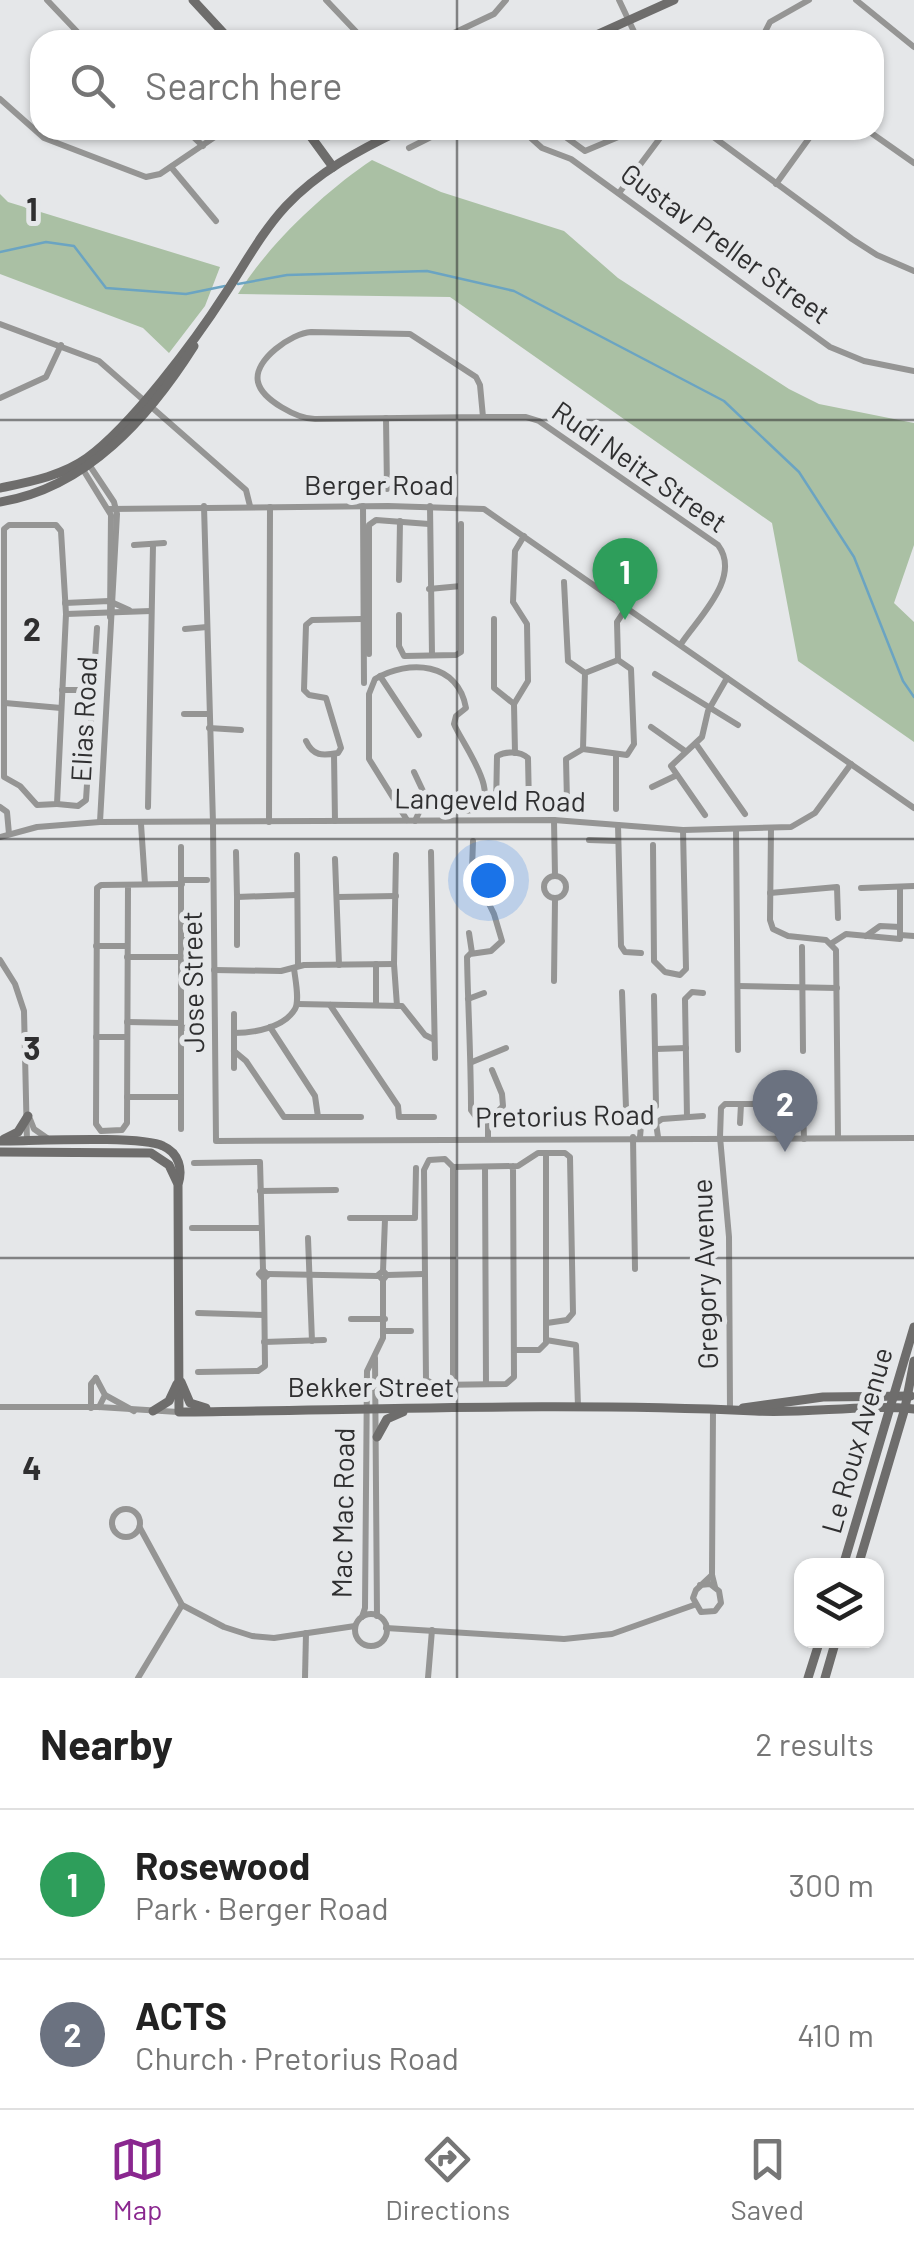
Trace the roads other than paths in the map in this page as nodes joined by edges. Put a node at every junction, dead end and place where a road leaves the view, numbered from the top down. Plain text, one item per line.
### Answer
1 (47, 0) edge
2 (193, 0) edge
3 (326, 0) edge
4 (506, 0) edge
5 (619, 0) edge
6 (674, 0) edge
7 (809, 0) edge
8 (856, 0) edge
9 (628, 19) junction
10 (76, 30) edge
11 (221, 30) edge
12 (354, 30) edge
13 (460, 30) edge
14 (605, 30) edge
15 (633, 30) edge
16 (766, 30) edge
17 (914, 47) edge
18 (0, 98) edge
19 (30, 128) edge
20 (48, 140) edge
21 (197, 140) edge
22 (211, 140) edge
23 (313, 140) edge
24 (382, 140) edge
25 (425, 140) edge
26 (534, 140) edge
27 (570, 140) edge
28 (611, 140) edge
29 (659, 140) edge
30 (717, 140) edge
31 (808, 140) edge
32 (880, 140) edge
33 (203, 146) junction
34 (409, 148) dead end
35 (914, 164) edge
36 (171, 167) junction
37 (333, 167) junction
38 (776, 184) junction
39 (620, 193) junction
40 (216, 220) dead end
41 (914, 271) edge
42 (0, 324) edge
43 (61, 346) junction
44 (914, 370) edge
45 (0, 398) edge
46 (146, 403) junction
47 (386, 418) junction
48 (483, 418) junction
49 (85, 464) junction
50 (0, 488) edge
51 (387, 489) dead end
52 (0, 502) edge
53 (204, 506) junction
54 (250, 506) junction
55 (270, 506) junction
56 (363, 506) junction
57 (430, 506) junction
58 (112, 508) junction
59 (400, 521) junction
60 (429, 524) junction
61 (461, 524) dead end
62 (524, 536) junction
63 (164, 543) dead end
64 (134, 545) dead end
65 (153, 545) junction
66 (398, 580) dead end
67 (564, 582) dead end
68 (461, 586) junction
69 (429, 588) junction
70 (111, 602) junction
71 (66, 603) junction
72 (628, 607) junction
73 (130, 611) junction
74 (151, 611) junction
75 (66, 614) junction
76 (111, 615) junction
77 (399, 615) dead end
78 (362, 619) junction
79 (494, 619) dead end
80 (98, 628) dead end
81 (207, 628) junction
82 (186, 629) dead end
83 (682, 644) junction
84 (369, 654) dead end
85 (432, 655) junction
86 (618, 660) junction
87 (586, 672) junction
88 (655, 674) dead end
89 (380, 676) junction
90 (728, 677) junction
91 (364, 683) dead end
92 (62, 690) junction
93 (93, 690) junction
94 (5, 703) junction
95 (514, 704) junction
96 (61, 708) junction
97 (710, 708) junction
98 (184, 714) dead end
99 (209, 714) junction
100 (738, 726) dead end
101 (650, 727) dead end
102 (209, 728) junction
103 (241, 730) dead end
104 (419, 735) dead end
105 (306, 741) dead end
106 (696, 744) junction
107 (582, 749) junction
108 (685, 751) junction
109 (515, 753) junction
110 (334, 754) junction
111 (616, 756) junction
112 (851, 764) junction
113 (414, 772) dead end
114 (676, 776) junction
115 (652, 787) dead end
116 (567, 801) dead end
117 (56, 804) junction
118 (529, 805) dead end
119 (0, 807) edge
120 (148, 807) dead end
121 (432, 808) junction
122 (496, 808) dead end
123 (914, 808) edge
124 (616, 809) dead end
125 (746, 814) dead end
126 (705, 816) dead end
127 (554, 820) junction
128 (335, 821) junction
129 (411, 821) junction
130 (100, 822) junction
131 (269, 822) junction
132 (212, 823) junction
133 (140, 824) junction
134 (618, 825) junction
135 (771, 828) junction
136 (736, 829) junction
137 (684, 830) junction
138 (9, 834) junction
139 (0, 837) edge
140 (589, 840) dead end
141 (473, 841) dead end
142 (618, 841) junction
143 (653, 845) dead end
144 (180, 846) dead end
145 (236, 852) dead end
146 (431, 852) dead end
147 (297, 855) dead end
148 (396, 855) dead end
149 (335, 860) dead end
150 (500, 866) dead end
151 (475, 875) junction
152 (556, 876) junction
153 (207, 880) dead end
154 (182, 882) junction
155 (128, 884) junction
156 (145, 884) junction
157 (914, 886) edge
158 (900, 887) junction
159 (861, 888) dead end
160 (770, 893) junction
161 (296, 895) junction
162 (396, 896) junction
163 (237, 897) junction
164 (338, 897) junction
165 (555, 898) junction
166 (838, 918) dead end
167 (469, 933) dead end
168 (900, 934) junction
169 (914, 936) edge
170 (180, 940) junction
171 (202, 940) dead end
172 (832, 943) junction
173 (237, 945) dead end
174 (96, 946) junction
175 (127, 946) junction
176 (802, 948) dead end
177 (641, 953) dead end
178 (472, 954) junction
179 (127, 957) junction
180 (180, 957) junction
181 (0, 960) edge
182 (339, 964) junction
183 (376, 964) junction
184 (394, 964) junction
185 (296, 967) junction
186 (214, 970) junction
187 (554, 981) dead end
188 (738, 986) junction
189 (802, 988) junction
190 (837, 988) junction
191 (622, 992) dead end
192 (702, 993) dead end
193 (484, 994) dead end
194 (654, 996) dead end
195 (468, 999) junction
196 (296, 1004) junction
197 (330, 1005) junction
198 (376, 1005) junction
199 (397, 1006) junction
200 (234, 1014) dead end
201 (127, 1022) junction
202 (180, 1025) junction
203 (270, 1027) junction
204 (203, 1028) dead end
205 (234, 1033) junction
206 (96, 1037) junction
207 (127, 1037) junction
208 (433, 1039) junction
209 (506, 1048) dead end
210 (686, 1048) junction
211 (656, 1049) junction
212 (738, 1050) dead end
213 (234, 1051) junction
214 (803, 1052) dead end
215 (434, 1058) dead end
216 (472, 1062) junction
217 (234, 1068) dead end
218 (492, 1070) dead end
219 (802, 1079) dead end
220 (181, 1096) junction
221 (128, 1097) junction
222 (740, 1104) junction
223 (761, 1104) dead end
224 (656, 1106) dead end
225 (28, 1114) junction
226 (703, 1116) dead end
227 (318, 1117) junction
228 (361, 1117) dead end
229 (434, 1117) dead end
230 (488, 1117) junction
231 (687, 1117) junction
232 (643, 1122) junction
233 (740, 1122) dead end
234 (656, 1123) junction
235 (181, 1129) dead end
236 (637, 1137) junction
237 (658, 1137) junction
238 (488, 1138) junction
239 (720, 1138) junction
240 (838, 1138) junction
241 (914, 1138) edge
242 (804, 1139) junction
243 (1, 1140) edge
244 (54, 1141) junction
245 (26, 1142) junction
246 (216, 1142) joint
247 (0, 1152) edge
248 (60, 1152) junction
249 (546, 1153) junction
250 (194, 1163) dead end
251 (453, 1166) junction
252 (512, 1166) junction
253 (485, 1167) junction
254 (416, 1168) dead end
255 (178, 1185) junction
256 (260, 1190) junction
257 (336, 1190) dead end
258 (350, 1218) dead end
259 (384, 1219) junction
260 (192, 1228) dead end
261 (261, 1228) junction
262 (308, 1238) dead end
263 (635, 1269) dead end
264 (424, 1274) junction
265 (265, 1275) junction
266 (383, 1276) junction
267 (309, 1277) junction
268 (198, 1313) dead end
269 (264, 1315) junction
270 (351, 1319) dead end
271 (385, 1319) junction
272 (548, 1323) junction
273 (914, 1327) edge
274 (384, 1331) junction
275 (410, 1331) dead end
276 (312, 1340) junction
277 (324, 1340) dead end
278 (546, 1340) junction
279 (264, 1342) junction
280 (514, 1350) junction
281 (914, 1361) edge
282 (198, 1372) dead end
283 (178, 1378) junction
284 (453, 1384) junction
285 (486, 1384) junction
286 (893, 1394) junction
287 (104, 1395) junction
288 (911, 1396) edge
289 (0, 1407) edge
290 (96, 1407) junction
291 (742, 1408) junction
292 (372, 1409) junction
293 (415, 1409) junction
294 (578, 1409) junction
295 (730, 1409) junction
296 (889, 1409) junction
297 (909, 1409) edge
298 (713, 1410) junction
299 (135, 1411) junction
300 (153, 1411) junction
301 (178, 1412) junction
302 (212, 1412) junction
303 (377, 1438) junction
304 (366, 1504) junction
305 (378, 1504) junction
306 (140, 1528) junction
307 (132, 1536) junction
308 (148, 1546) junction
309 (845, 1558) edge
310 (861, 1558) edge
311 (712, 1575) junction
312 (700, 1586) junction
313 (716, 1587) junction
314 (694, 1604) junction
315 (182, 1605) junction
316 (377, 1616) junction
317 (362, 1617) junction
318 (356, 1626) junction
319 (386, 1628) junction
320 (432, 1630) junction
321 (306, 1633) junction
322 (817, 1648) edge
323 (834, 1648) edge
324 (138, 1678) edge
325 (304, 1678) edge
326 (428, 1678) edge
327 (808, 1678) edge
328 (825, 1678) edge

1 - 10 street
2 - 11 street
3 - 12 street
4 - 13 street
5 - 9 street
6 - 9 street
7 - 16 street
8 - 17 street
9 - 14 street
9 - 15 street
18 - 19 street
20 - 36 street
21 - 33 street
22 - 33 street
23 - 37 street
24 - 37 street
25 - 34 street
26 - 39 street, Gustav Preller Street
27 - 28 street
29 - 39 street
30 - 38 street
31 - 38 street
32 - 35 street
33 - 36 street
36 - 40 street
37 - 46 street
38 - 41 street
39 - 44 street, Gustav Preller Street
42 - 43 street
43 - 45 street
43 - 46 street
46 - 49 street
46 - 54 street
47 - 48 street, Rudi Neitz Street
47 - 48 street, Rudi Neitz Street
47 - 51 street
48 - 83 street, Rudi Neitz Street
49 - 50 street
49 - 52 street
49 - 58 street
53 - 54 street, Berger Road
53 - 58 street, Berger Road
53 - 81 street, Jose Street
54 - 55 street, Berger Road
55 - 56 street, Berger Road
55 - 131 street
56 - 57 street, Berger Road
56 - 78 street
57 - 60 street
57 - 62 street, Berger Road
58 - 70 street, Elias Road
59 - 60 street
59 - 66 street
59 - 84 street
60 - 69 street
61 - 68 street
62 - 72 street, Berger Road
62 - 95 street
63 - 65 street
64 - 65 street
65 - 74 street
67 - 87 street
68 - 69 street
68 - 85 street
69 - 85 street
70 - 71 street
70 - 73 street
70 - 76 street, Elias Road
71 - 75 street
71 - 94 street
72 - 83 street, Berger Road
72 - 86 street
73 - 74 street
73 - 76 street
74 - 120 street
75 - 76 street
75 - 92 street
76 - 130 street, Elias Road
77 - 85 street
78 - 91 street
78 - 110 street
79 - 95 street
80 - 93 street
81 - 82 street
81 - 99 street, Jose Street
83 - 90 street, Berger Road
86 - 87 street
86 - 111 street
87 - 107 street
88 - 97 street
89 - 104 street
89 - 121 street
89 - 129 street
90 - 97 street
90 - 112 street, Berger Road
92 - 93 street
92 - 96 street
93 - 117 street
94 - 96 street
94 - 117 street
95 - 109 street
96 - 117 street
97 - 100 street
97 - 106 street
98 - 99 street
99 - 102 street, Jose Street
101 - 108 street
102 - 103 street
102 - 132 street, Jose Street
105 - 110 street
106 - 108 street
106 - 125 street
107 - 111 street
107 - 116 street
108 - 114 street
109 - 118 street
109 - 122 street
110 - 128 street
111 - 124 street
112 - 123 street, Berger Road
112 - 135 street, Langeveld Road
113 - 121 street
114 - 115 street
114 - 126 street
119 - 138 street
121 - 129 street
127 - 129 street, Langeveld Road
127 - 134 street, Langeveld Road
127 - 152 street
128 - 129 street, Langeveld Road
128 - 131 street, Langeveld Road
130 - 133 street, Langeveld Road
130 - 138 street, Langeveld Road
131 - 132 street, Langeveld Road
132 - 133 street, Langeveld Road
132 - 186 street, Jose Street
133 - 156 street
134 - 137 street, Langeveld Road
134 - 142 street
135 - 136 street, Langeveld Road
135 - 160 street
136 - 137 street, Langeveld Road
136 - 188 street
137 - 143 street
138 - 139 street, Langeveld Road
140 - 142 street
141 - 151 street
142 - 177 street
144 - 154 street
145 - 163 street
146 - 208 street
147 - 161 street
148 - 162 street
149 - 164 street
150 - 151 street
151 - 178 street
152 - 165 street
152 - 165 street
153 - 154 street
154 - 156 street
154 - 170 street
155 - 156 street
155 - 174 street
155 - 175 street
157 - 158 street
158 - 159 street
158 - 168 street
160 - 166 street
160 - 172 street
161 - 163 street
161 - 185 street
162 - 164 street
162 - 184 street
163 - 173 street
164 - 182 street
165 - 187 street
167 - 178 street
168 - 169 street
168 - 172 street
170 - 171 street
170 - 180 street
172 - 190 street
174 - 175 street
174 - 206 street
175 - 179 street
176 - 189 street
178 - 195 street
179 - 180 street
179 - 201 street
180 - 202 street
181 - 225 street
182 - 183 street
182 - 185 street
183 - 184 street
183 - 198 street
184 - 199 street
185 - 186 street
185 - 196 street
186 - 246 street, Jose Street
188 - 189 street
188 - 212 street
189 - 190 street
189 - 214 street
190 - 240 street
191 - 232 street
192 - 210 street
193 - 195 street
194 - 211 street
195 - 216 street
196 - 197 street
196 - 203 street
197 - 198 street
197 - 229 street
198 - 199 street
199 - 208 street
200 - 205 street
201 - 202 street
201 - 207 street
202 - 204 street
202 - 220 street
203 - 205 street
203 - 227 street
205 - 213 street
206 - 207 street
206 - 221 street
207 - 221 street
208 - 215 street
209 - 216 street
210 - 211 street
210 - 231 street
211 - 224 street
213 - 217 street
213 - 227 street
216 - 230 street
218 - 230 street
219 - 242 street
220 - 221 street
220 - 235 street
222 - 223 street
222 - 233 street
222 - 239 street
225 - 243 street
225 - 244 street
225 - 245 street
226 - 231 street
227 - 228 street
230 - 238 street
231 - 234 street
232 - 234 street
232 - 236 street
234 - 237 street
236 - 237 street, Pretorius Road
236 - 238 street, Pretorius Road
236 - 263 street
237 - 239 street, Pretorius Road
238 - 246 street, Pretorius Road
239 - 242 street, Pretorius Road
239 - 295 street, Gregory Avenue
240 - 241 street, Pretorius Road
240 - 242 street, Pretorius Road
243 - 245 street
244 - 245 street
244 - 255 street
245 - 248 street
247 - 248 street
248 - 255 street
249 - 252 street
249 - 272 street
249 - 272 street
250 - 256 street
251 - 253 street
251 - 264 street
251 - 284 street
252 - 253 street
252 - 280 street
253 - 285 street
254 - 259 street
255 - 283 street
256 - 257 street
256 - 261 street
258 - 259 street
259 - 266 street
260 - 261 street
261 - 265 street
262 - 267 street
264 - 266 street
264 - 284 street
265 - 267 street
265 - 269 street
266 - 267 street
266 - 271 street
267 - 276 street
268 - 269 street
269 - 279 street
270 - 271 street
271 - 274 street
272 - 278 street
273 - 286 street, Le Roux Avenue
274 - 275 street
274 - 292 street
276 - 277 street
276 - 279 street
278 - 280 street
278 - 294 street
279 - 282 street
280 - 285 street
281 - 288 street, Le Roux Avenue
283 - 300 street
283 - 301 street
283 - 302 street
284 - 285 street
286 - 288 street, Bekker Street
286 - 291 street, Bekker Street
286 - 296 street, Le Roux Avenue
287 - 290 street
287 - 290 street
287 - 299 street
288 - 297 street, Le Roux Avenue
289 - 290 street, Bekker Street
290 - 299 street, Bekker Street
291 - 295 street, Bekker Street
291 - 296 street, Bekker Street
292 - 293 street, Bekker Street
292 - 302 street, Bekker Street
292 - 303 street, Mac Mac Road
292 - 304 street, Mac Mac Road
293 - 294 street, Bekker Street
293 - 303 street
294 - 298 street, Bekker Street
295 - 298 street, Bekker Street
296 - 297 street, Bekker Street
296 - 309 street, Le Roux Avenue
297 - 310 street, Le Roux Avenue
298 - 311 street
299 - 300 street, Bekker Street
300 - 301 street, Bekker Street
301 - 302 street, Bekker Street
303 - 305 street, Mac Mac Road
304 - 305 street
304 - 317 street, Mac Mac Road
305 - 316 street, Mac Mac Road
306 - 307 street
306 - 307 street
306 - 308 street
307 - 308 street
308 - 315 street
311 - 312 street
311 - 313 street
312 - 313 street
312 - 314 street
313 - 314 street
314 - 320 street
315 - 321 street
315 - 324 street
316 - 317 street
316 - 319 street
317 - 318 street
318 - 319 street
318 - 321 street
319 - 320 street
320 - 326 street
321 - 325 street
322 - 327 street
323 - 328 street

